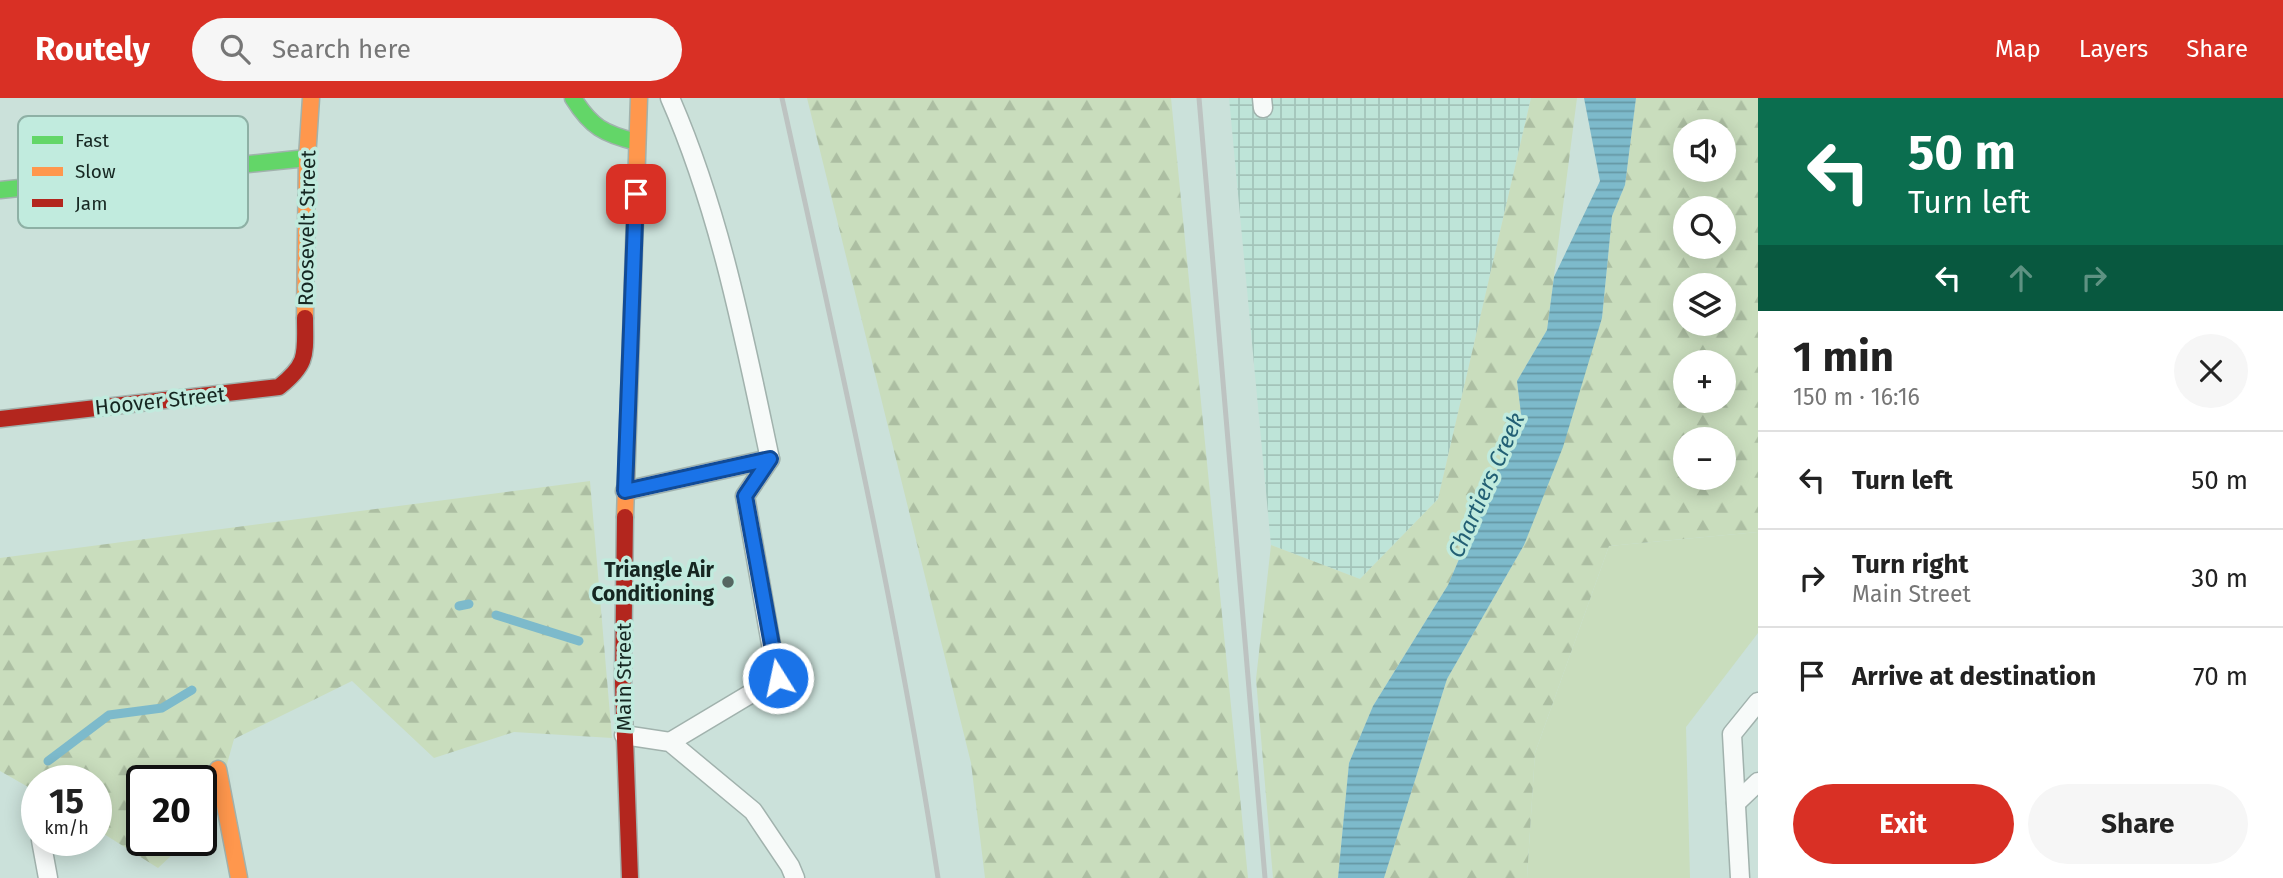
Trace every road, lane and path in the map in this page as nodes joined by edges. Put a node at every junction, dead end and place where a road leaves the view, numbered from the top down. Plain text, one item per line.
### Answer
1 (311, 98) edge
2 (572, 98) edge
3 (639, 98) edge
4 (670, 98) edge
5 (638, 142) junction
6 (307, 158) junction
7 (248, 164) edge
8 (18, 188) edge
9 (0, 190) edge
10 (305, 357) joint
11 (0, 419) edge
12 (770, 459) junction
13 (625, 491) junction
14 (1758, 702) edge
15 (624, 735) junction
16 (670, 742) junction
17 (218, 769) dead end
18 (1758, 782) edge
19 (1736, 803) junction
20 (44, 856) edge
21 (48, 878) edge
22 (239, 878) edge
23 (630, 878) edge
24 (795, 878) edge
25 (1740, 878) edge

1 - 6 street, Roosevelt Street
2 - 5 street
3 - 5 street, Main Street
4 - 12 lane
5 - 13 street, Main Street
6 - 7 street
6 - 10 street, Roosevelt Street
8 - 9 street
10 - 11 street, Hoover Street
12 - 13 lane
12 - 16 lane
13 - 15 street, Main Street
14 - 19 lane
15 - 16 lane
15 - 23 street, Main Street
16 - 24 lane
17 - 22 street
18 - 19 lane
19 - 25 lane
20 - 21 lane

